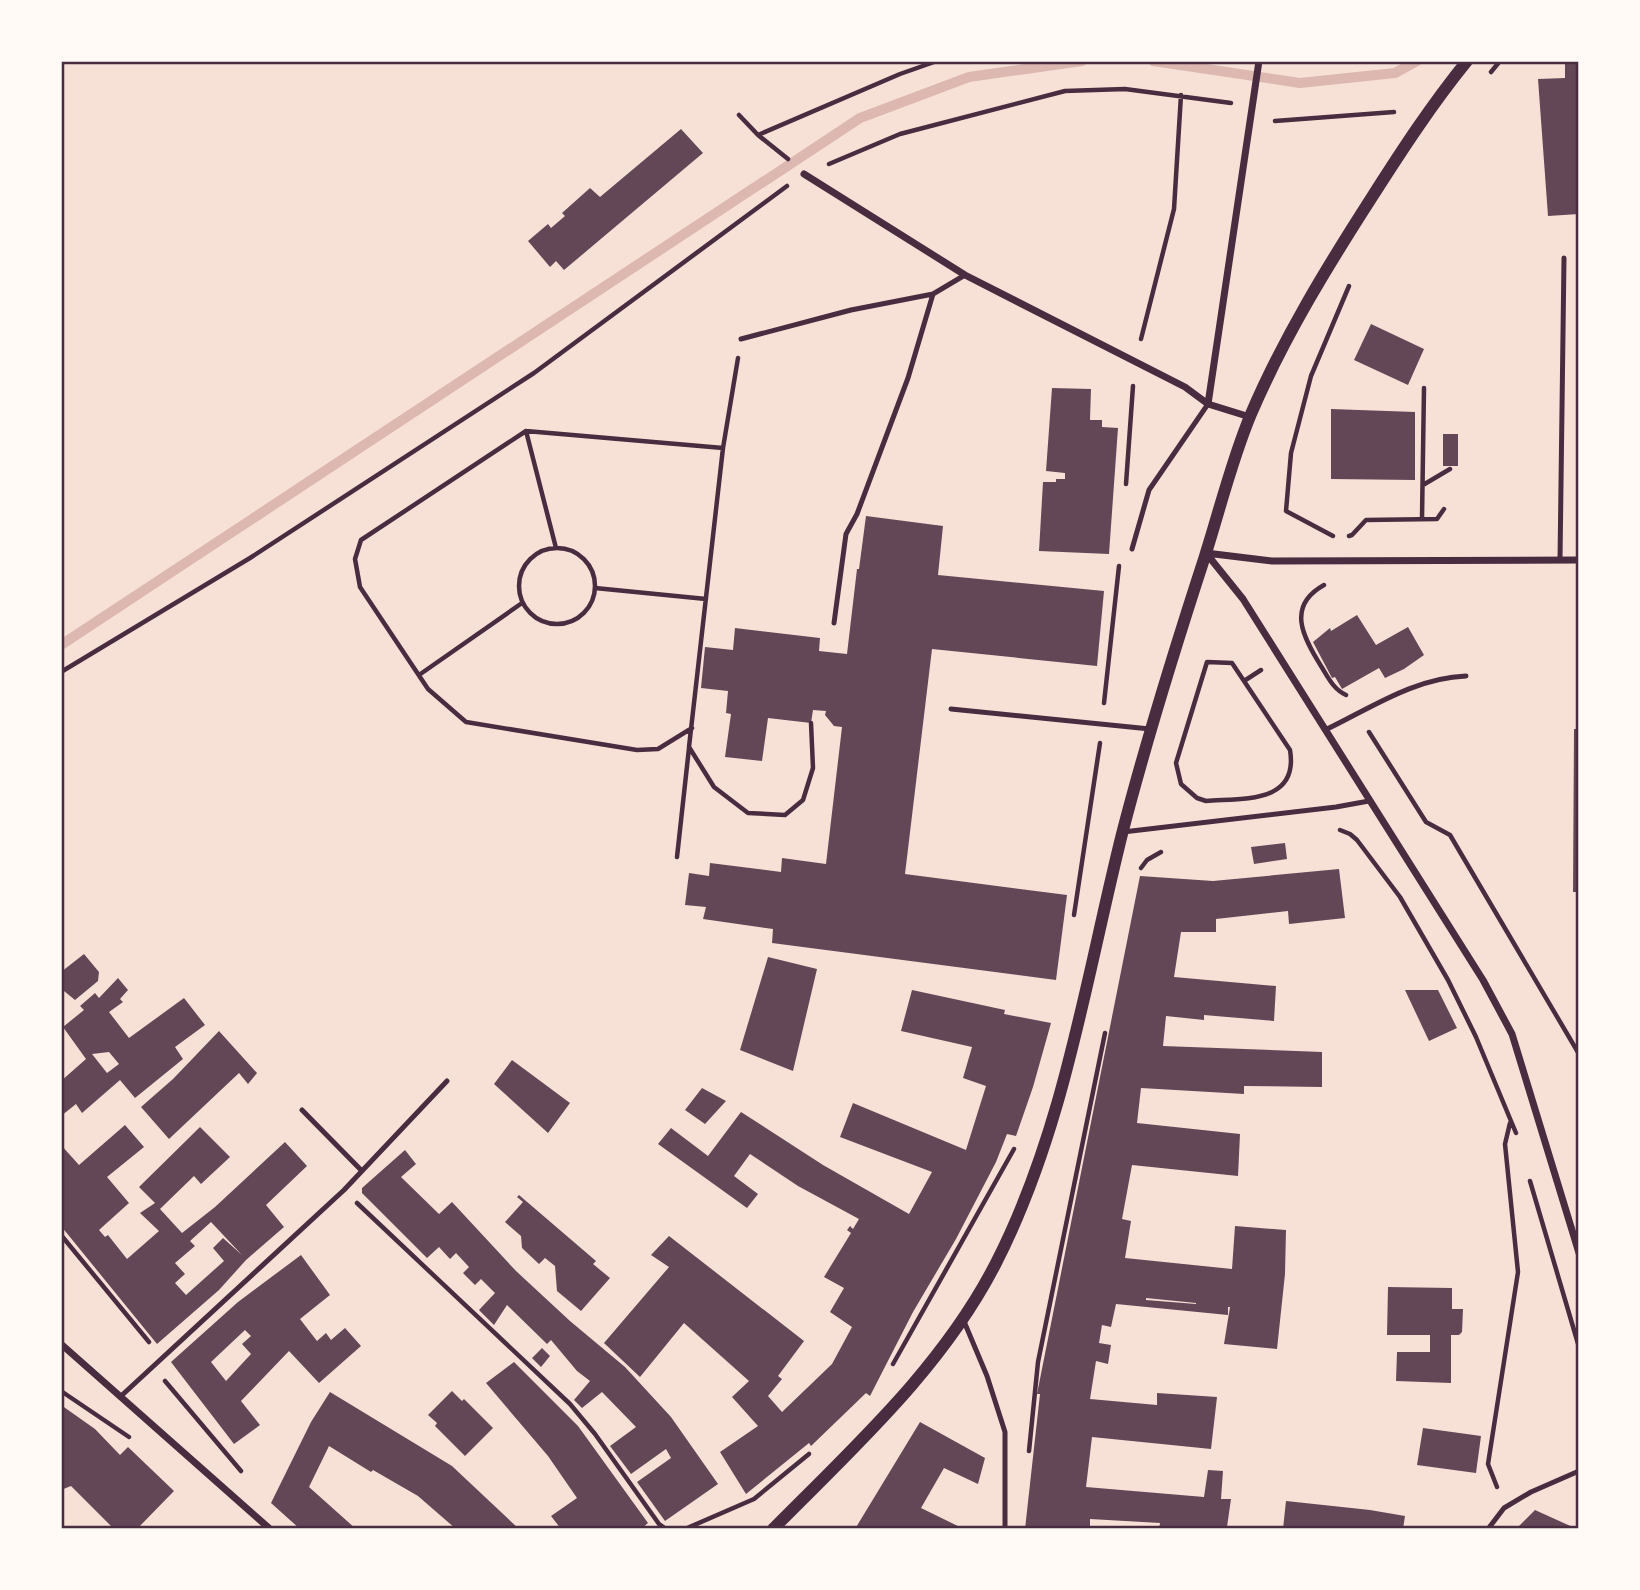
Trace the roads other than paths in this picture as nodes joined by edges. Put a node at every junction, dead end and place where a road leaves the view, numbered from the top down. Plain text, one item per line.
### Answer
1 (1467, 61) edge
2 (1260, 64) edge
3 (804, 174) road end
4 (1564, 258) dead end
5 (965, 275) junction
6 (933, 294) junction
7 (741, 340) road end
8 (1208, 404) junction
9 (1250, 417) junction
10 (1132, 549) dead end
11 (1206, 553) junction
12 (1560, 560) junction
13 (1579, 560) edge
14 (834, 623) dead end
15 (1466, 676) dead end
16 (951, 709) dead end
17 (1152, 729) junction
18 (1325, 730) junction
19 (1369, 801) junction
20 (1123, 832) junction
21 (447, 1081) dead end
22 (302, 1110) dead end
23 (362, 1171) junction
24 (1579, 1254) edge
25 (962, 1319) junction
26 (61, 1344) edge
27 (120, 1397) junction
28 (1579, 1471) edge
29 (270, 1529) edge
30 (773, 1529) edge
31 (1005, 1529) edge
32 (1488, 1529) edge

1 - 9 street
2 - 8 street
3 - 5 street
4 - 12 lane
5 - 6 lane
5 - 8 street
6 - 7 lane
6 - 14 lane
8 - 9 street
8 - 10 lane
9 - 11 street
11 - 12 street
11 - 17 street
11 - 18 street
12 - 13 street
15 - 18 lane
16 - 17 lane
17 - 20 street
18 - 19 street
19 - 20 lane
19 - 24 street
20 - 25 street
21 - 23 lane
22 - 23 lane
23 - 27 lane
25 - 30 street
25 - 31 lane
26 - 27 street
27 - 29 street
28 - 32 lane

